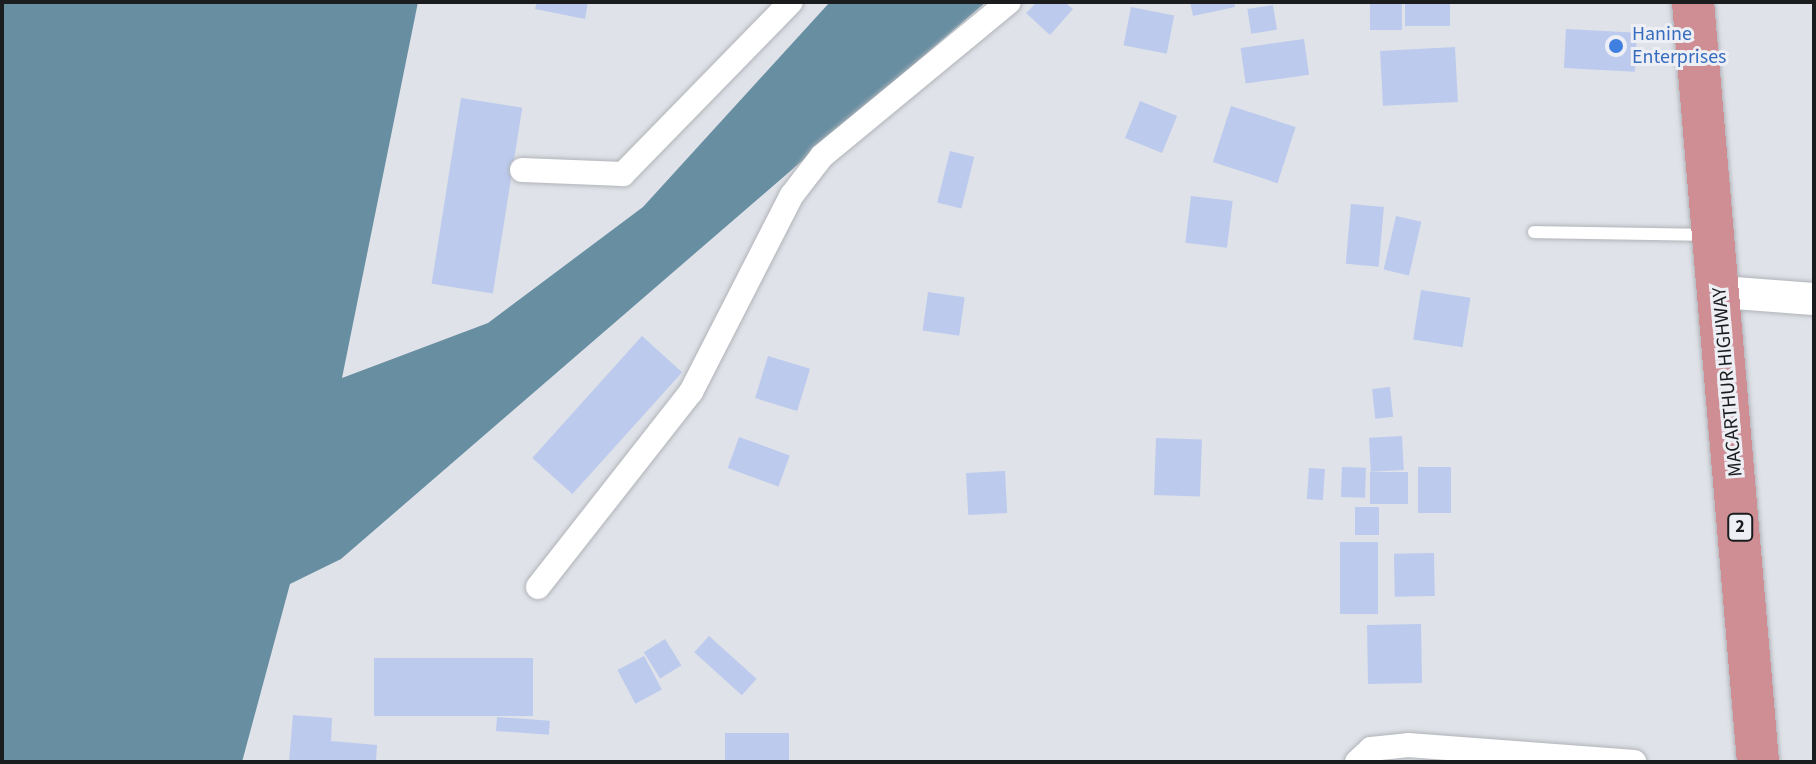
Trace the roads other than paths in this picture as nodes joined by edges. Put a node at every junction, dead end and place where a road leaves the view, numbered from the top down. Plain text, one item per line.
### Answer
1 (791, 2) edge
2 (1009, 2) edge
3 (1693, 2) edge
4 (522, 170) dead end
5 (1534, 232) dead end
6 (1715, 235) junction
7 (1721, 292) junction
8 (1814, 299) edge
9 (538, 587) dead end
10 (1357, 762) edge
11 (1634, 762) edge
12 (1758, 762) edge

1 - 4 street
2 - 9 street
3 - 6 highway, MACARTHUR HIGHWAY / 2
5 - 6 lane
6 - 7 highway, MACARTHUR HIGHWAY / 2
7 - 8 street
7 - 12 highway, MACARTHUR HIGHWAY / 2
10 - 11 street

